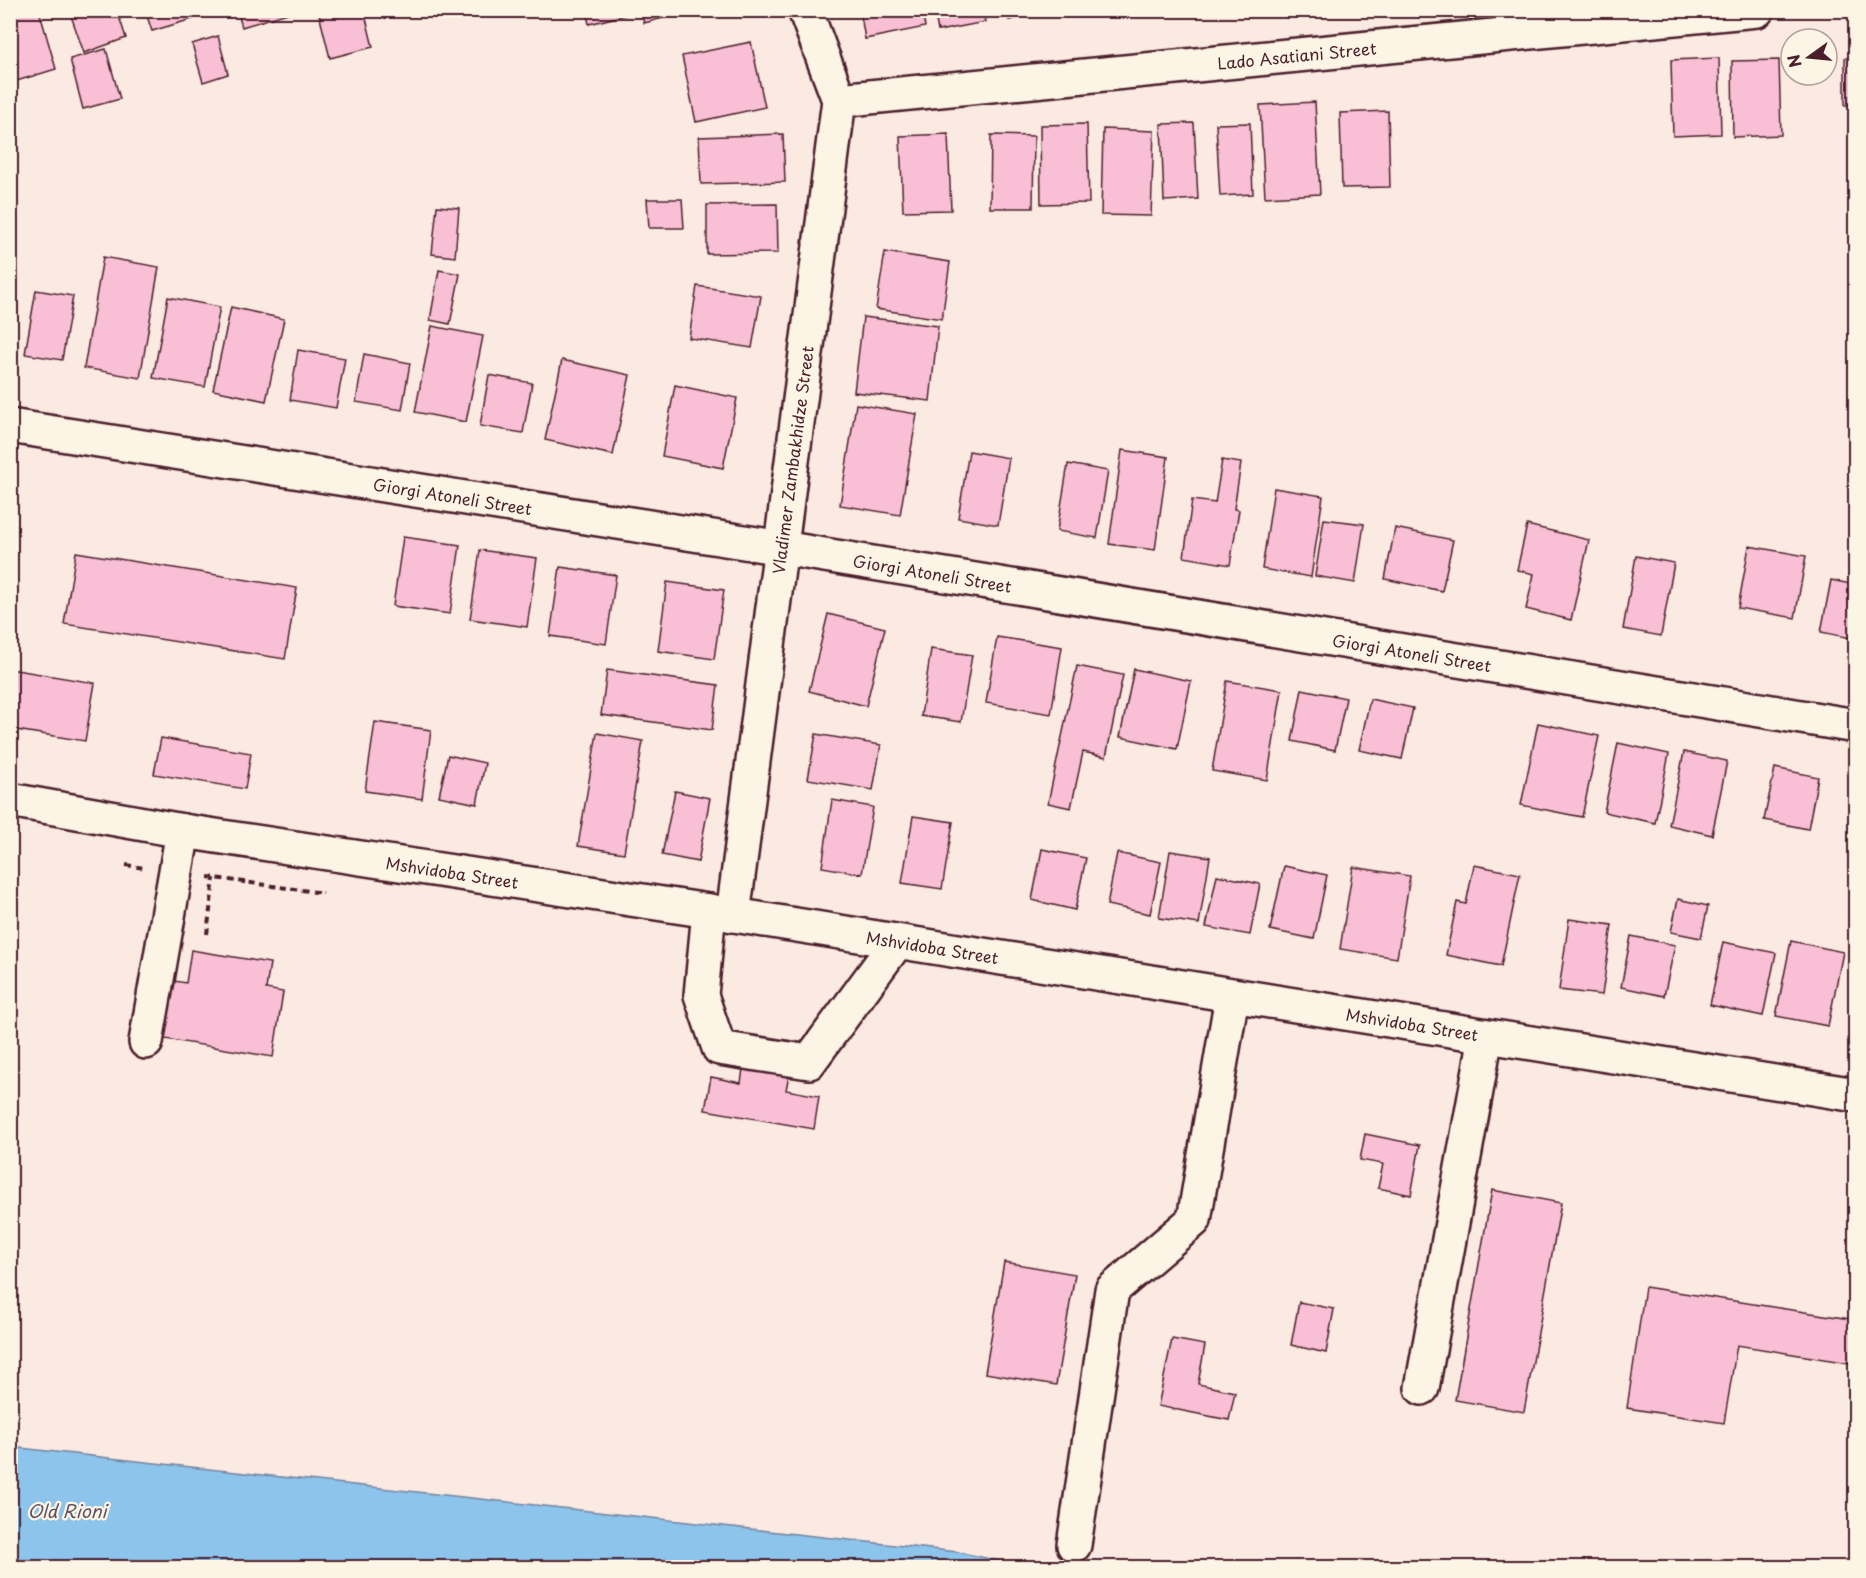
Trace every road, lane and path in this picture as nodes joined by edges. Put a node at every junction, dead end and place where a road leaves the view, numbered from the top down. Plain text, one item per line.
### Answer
1 (805, 10) edge
2 (1757, 10) edge
3 (839, 100) junction
4 (10, 426) edge
5 (782, 548) junction
6 (1856, 726) edge
7 (10, 800) edge
8 (183, 831) junction
9 (126, 865) dead end
10 (176, 872) junction
11 (214, 878) junction
12 (323, 893) dead end
13 (721, 913) junction
14 (207, 934) dead end
15 (897, 942) junction
16 (1232, 996) junction
17 (1486, 1036) junction
18 (146, 1042) dead end
19 (1856, 1095) edge
20 (1422, 1388) dead end
21 (1074, 1545) dead end

1 - 3 street, Vladimer Zambakhidze Street
2 - 3 street, Lado Asatiani Street
3 - 5 street, Vladimer Zambakhidze Street
4 - 5 street, Giorgi Atoneli Street
5 - 6 street, Giorgi Atoneli Street
5 - 13 street, Vladimer Zambakhidze Street
7 - 8 street, Mshvidoba Street
8 - 10 street
8 - 13 street, Mshvidoba Street
9 - 10 path
10 - 11 path
10 - 18 street
11 - 12 path
11 - 14 path
13 - 15 street, Mshvidoba Street
13 - 15 street, Vladimer Zambakhidze Street
15 - 16 street, Mshvidoba Street
16 - 17 street, Mshvidoba Street
16 - 21 street
17 - 19 street, Mshvidoba Street
17 - 20 street

